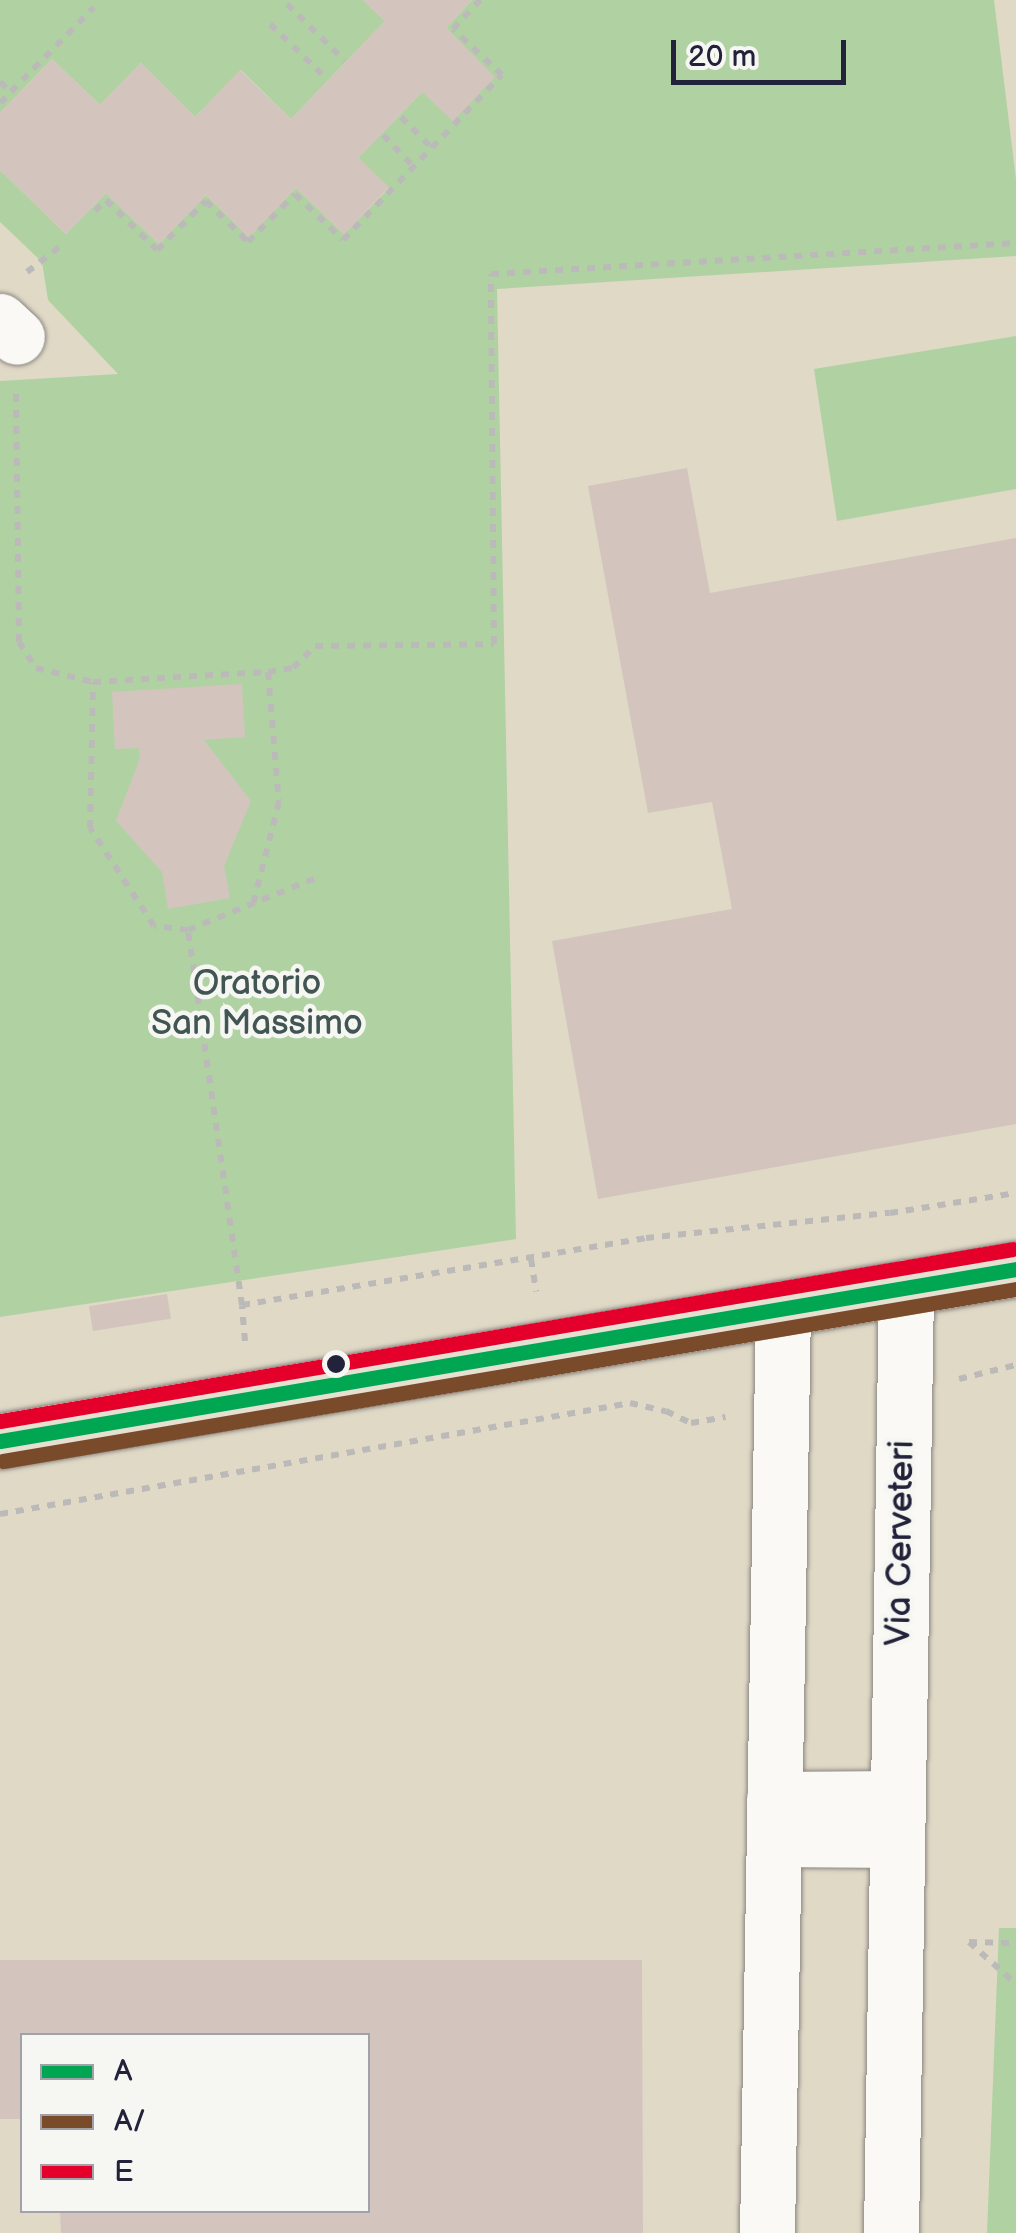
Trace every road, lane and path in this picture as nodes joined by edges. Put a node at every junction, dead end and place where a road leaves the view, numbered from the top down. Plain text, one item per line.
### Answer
1 (480, 0) edge
2 (287, 4) dead end
3 (94, 7) dead end
4 (270, 24) dead end
5 (345, 60) dead end
6 (327, 79) dead end
7 (0, 82) edge
8 (11, 92) junction
9 (0, 103) edge
10 (401, 117) dead end
11 (383, 136) dead end
12 (432, 148) junction
13 (414, 167) junction
14 (95, 210) dead end
15 (1016, 243) edge
16 (8, 329) edge
17 (268, 672) junction
18 (93, 682) junction
19 (320, 876) dead end
20 (254, 904) junction
21 (188, 930) junction
22 (1016, 1194) edge
23 (1016, 1269) edge
24 (906, 1288) junction
25 (242, 1305) junction
26 (783, 1308) junction
27 (243, 1319) dead end
28 (1016, 1366) edge
29 (990, 1376) dead end
30 (692, 1423) dead end
31 (0, 1441) edge
32 (0, 1514) edge
33 (774, 1819) junction
34 (898, 1819) junction
35 (1016, 1943) edge
36 (1016, 1984) edge
37 (767, 2233) edge
38 (892, 2233) edge

1 - 12 path
2 - 5 path
3 - 8 path
4 - 6 path
7 - 8 path
8 - 9 path
10 - 12 path
11 - 13 path
12 - 13 path
13 - 14 path
15 - 17 path
16 - 18 path
17 - 18 path
17 - 20 path
18 - 21 path
19 - 20 path
20 - 21 path
21 - 25 path
22 - 25 path
23 - 24 main road
24 - 26 main road
24 - 34 street, Via Cerveteri
25 - 27 path
26 - 31 main road
26 - 33 street
28 - 29 path
30 - 32 path
33 - 34 street
33 - 37 street
34 - 38 street, Via Cerveteri
35 - 36 path

